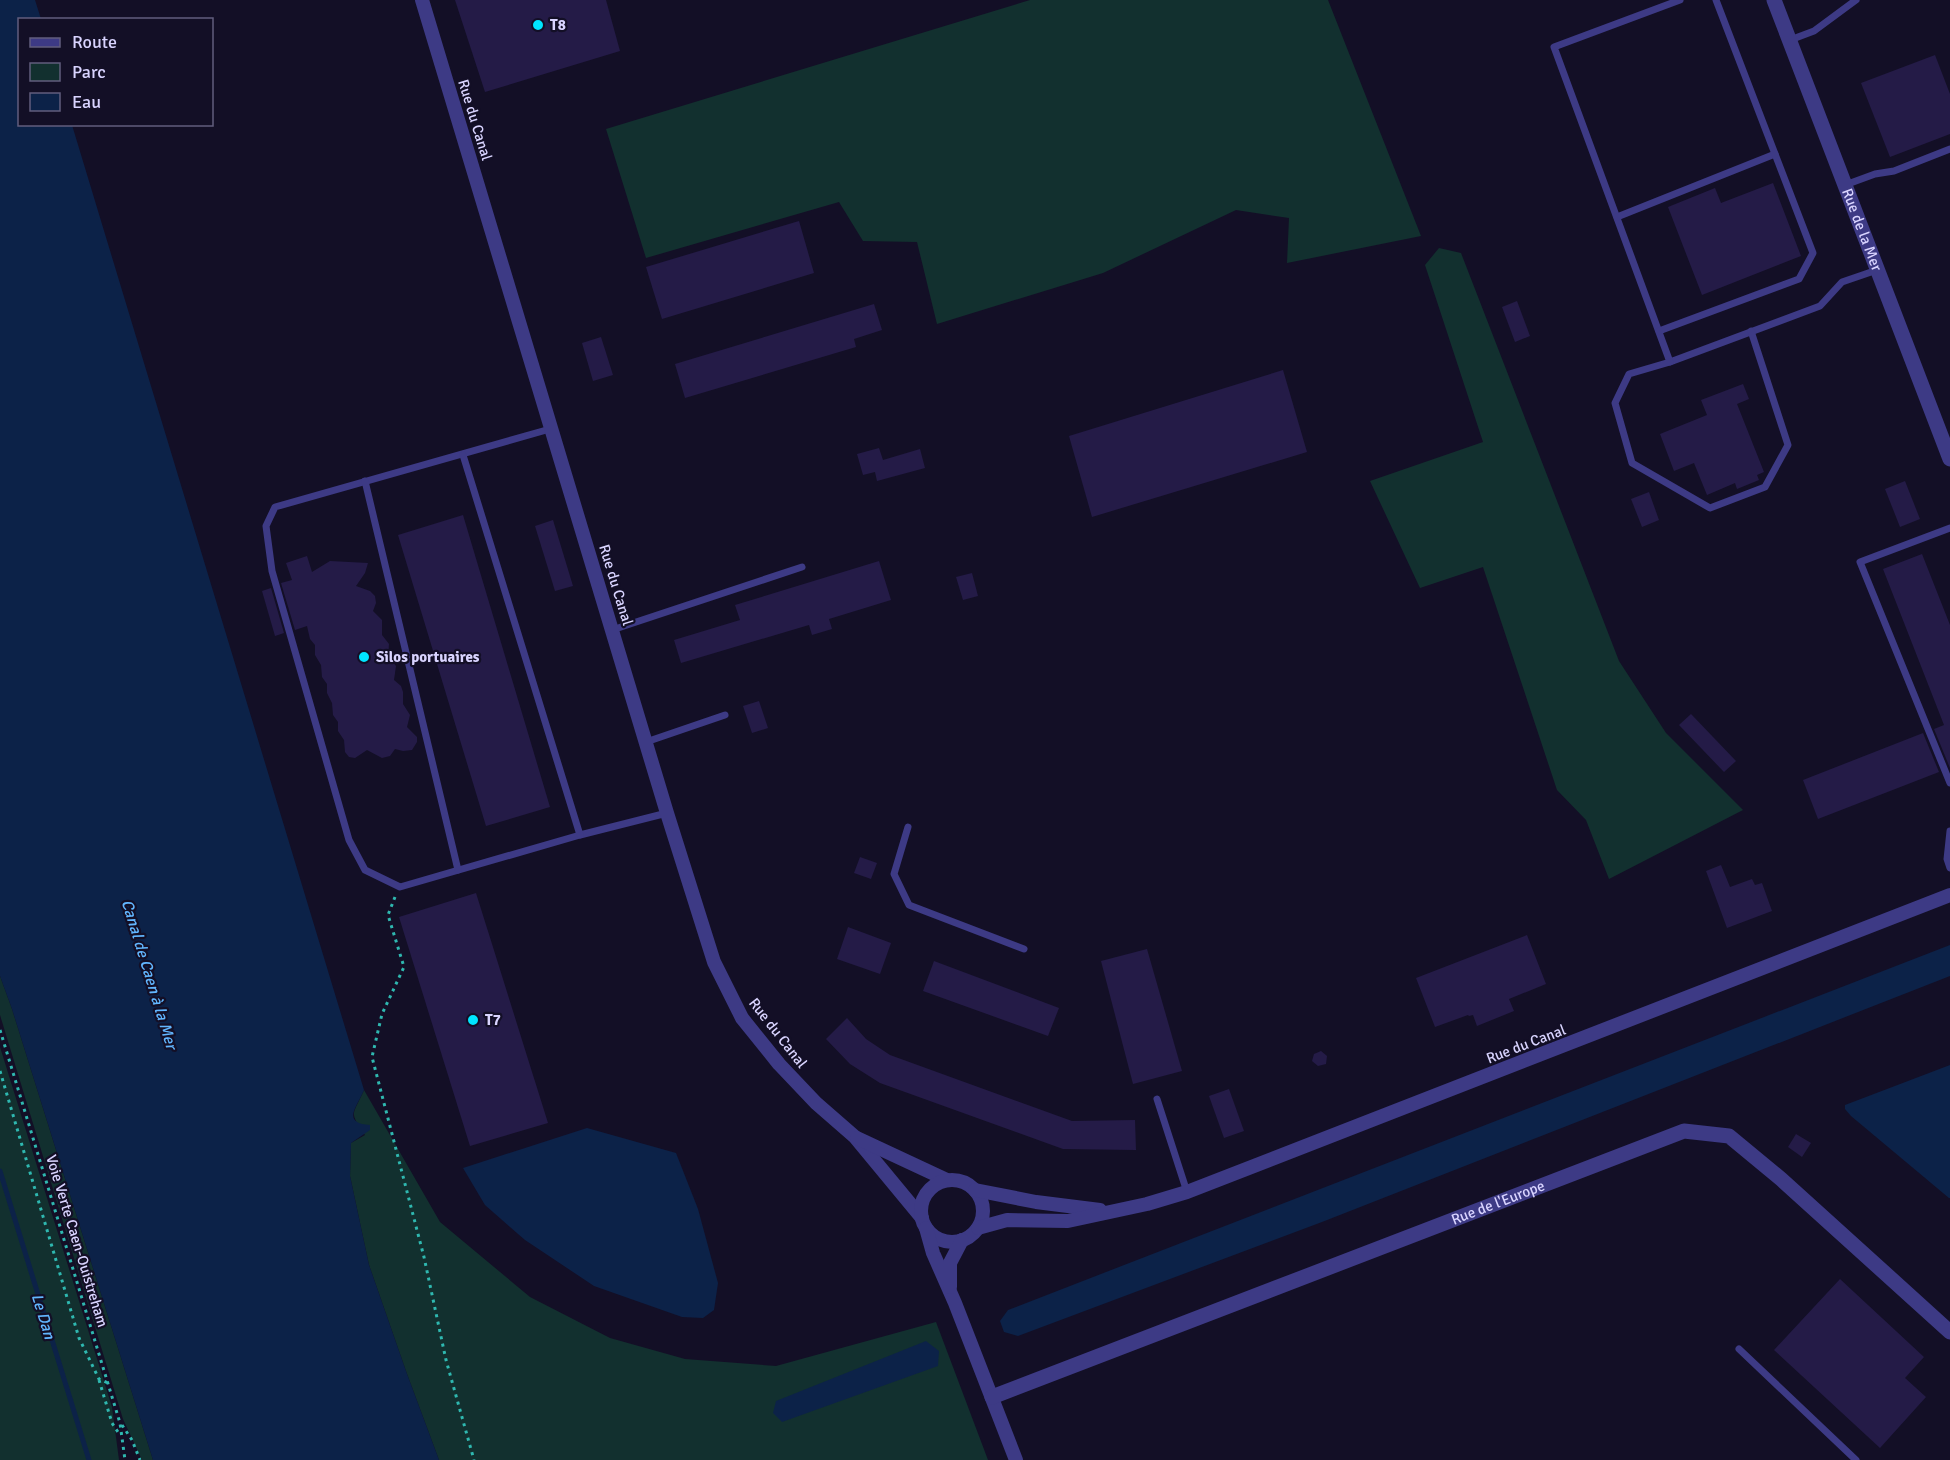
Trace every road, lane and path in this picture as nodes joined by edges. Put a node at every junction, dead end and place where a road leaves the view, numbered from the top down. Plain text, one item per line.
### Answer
1 (422, 0) edge
2 (1680, 0) edge
3 (1716, 0) edge
4 (1774, 0) edge
5 (1856, 0) edge
6 (1790, 40) junction
7 (1950, 149) edge
8 (1775, 154) junction
9 (1845, 185) junction
10 (1617, 217) junction
11 (1878, 269) junction
12 (1659, 331) junction
13 (1751, 331) junction
14 (1670, 362) junction
15 (550, 429) junction
16 (463, 455) junction
17 (1950, 459) edge
18 (365, 481) junction
19 (1950, 528) edge
20 (801, 567) dead end
21 (612, 630) junction
22 (724, 715) dead end
23 (646, 741) junction
24 (1950, 783) edge
25 (667, 813) junction
26 (908, 827) dead end
27 (1950, 831) edge
28 (580, 835) junction
29 (1950, 868) edge
30 (458, 870) junction
31 (400, 887) junction
32 (1950, 895) edge
33 (1024, 949) dead end
34 (0, 1030) edge
35 (0, 1071) edge
36 (1157, 1099) dead end
37 (855, 1137) junction
38 (947, 1180) junction
39 (975, 1190) junction
40 (1187, 1192) junction
41 (1111, 1211) junction
42 (924, 1223) junction
43 (978, 1228) junction
44 (962, 1240) junction
45 (950, 1292) junction
46 (1950, 1332) edge
47 (1739, 1349) dead end
48 (99, 1379) junction
49 (108, 1383) junction
50 (992, 1397) junction
51 (120, 1423) junction
52 (121, 1436) junction
53 (125, 1460) edge
54 (140, 1460) edge
55 (474, 1460) edge
56 (1016, 1460) edge
57 (1856, 1460) edge

1 - 15 street, Rue du Canal
2 - 10 lane
3 - 8 lane
4 - 6 street, Rue de la Mer
5 - 6 lane
6 - 9 street, Rue de la Mer
7 - 9 lane
8 - 10 lane
8 - 12 lane
9 - 11 street, Rue de la Mer
10 - 12 lane
11 - 13 lane
11 - 17 street, Rue de la Mer
12 - 14 lane
13 - 14 lane
13 - 14 lane
15 - 16 lane
15 - 21 street, Rue du Canal
16 - 18 lane
16 - 28 lane
18 - 30 lane
18 - 31 lane
19 - 24 lane
20 - 21 lane
21 - 23 street, Rue du Canal
22 - 23 lane
23 - 25 street, Rue du Canal
25 - 28 lane
25 - 37 street, Rue du Canal
26 - 33 lane
27 - 29 lane
28 - 30 lane
30 - 31 lane
31 - 55 path
32 - 40 street, Rue du Canal
34 - 49 path, Voie Verte Caen-Ouistreham
35 - 48 path
36 - 40 lane
37 - 38 street, Rue du Canal
37 - 42 street, Rue du Canal
38 - 39 street, Rue du Canal
38 - 42 street
39 - 41 street, Rue du Canal
39 - 43 street
40 - 41 street, Rue du Canal
41 - 43 street, Rue du Canal
42 - 44 street, Rue du Canal
42 - 45 street
43 - 44 street, Rue du Canal
44 - 45 street
45 - 50 street
46 - 50 street, Rue de l'Europe
47 - 57 lane
48 - 49 path
48 - 52 path
49 - 51 path, Voie Verte Caen-Ouistreham
50 - 56 street
51 - 52 path, Voie Verte Caen-Ouistreham
51 - 54 path
52 - 53 path, Voie Verte Caen-Ouistreham

